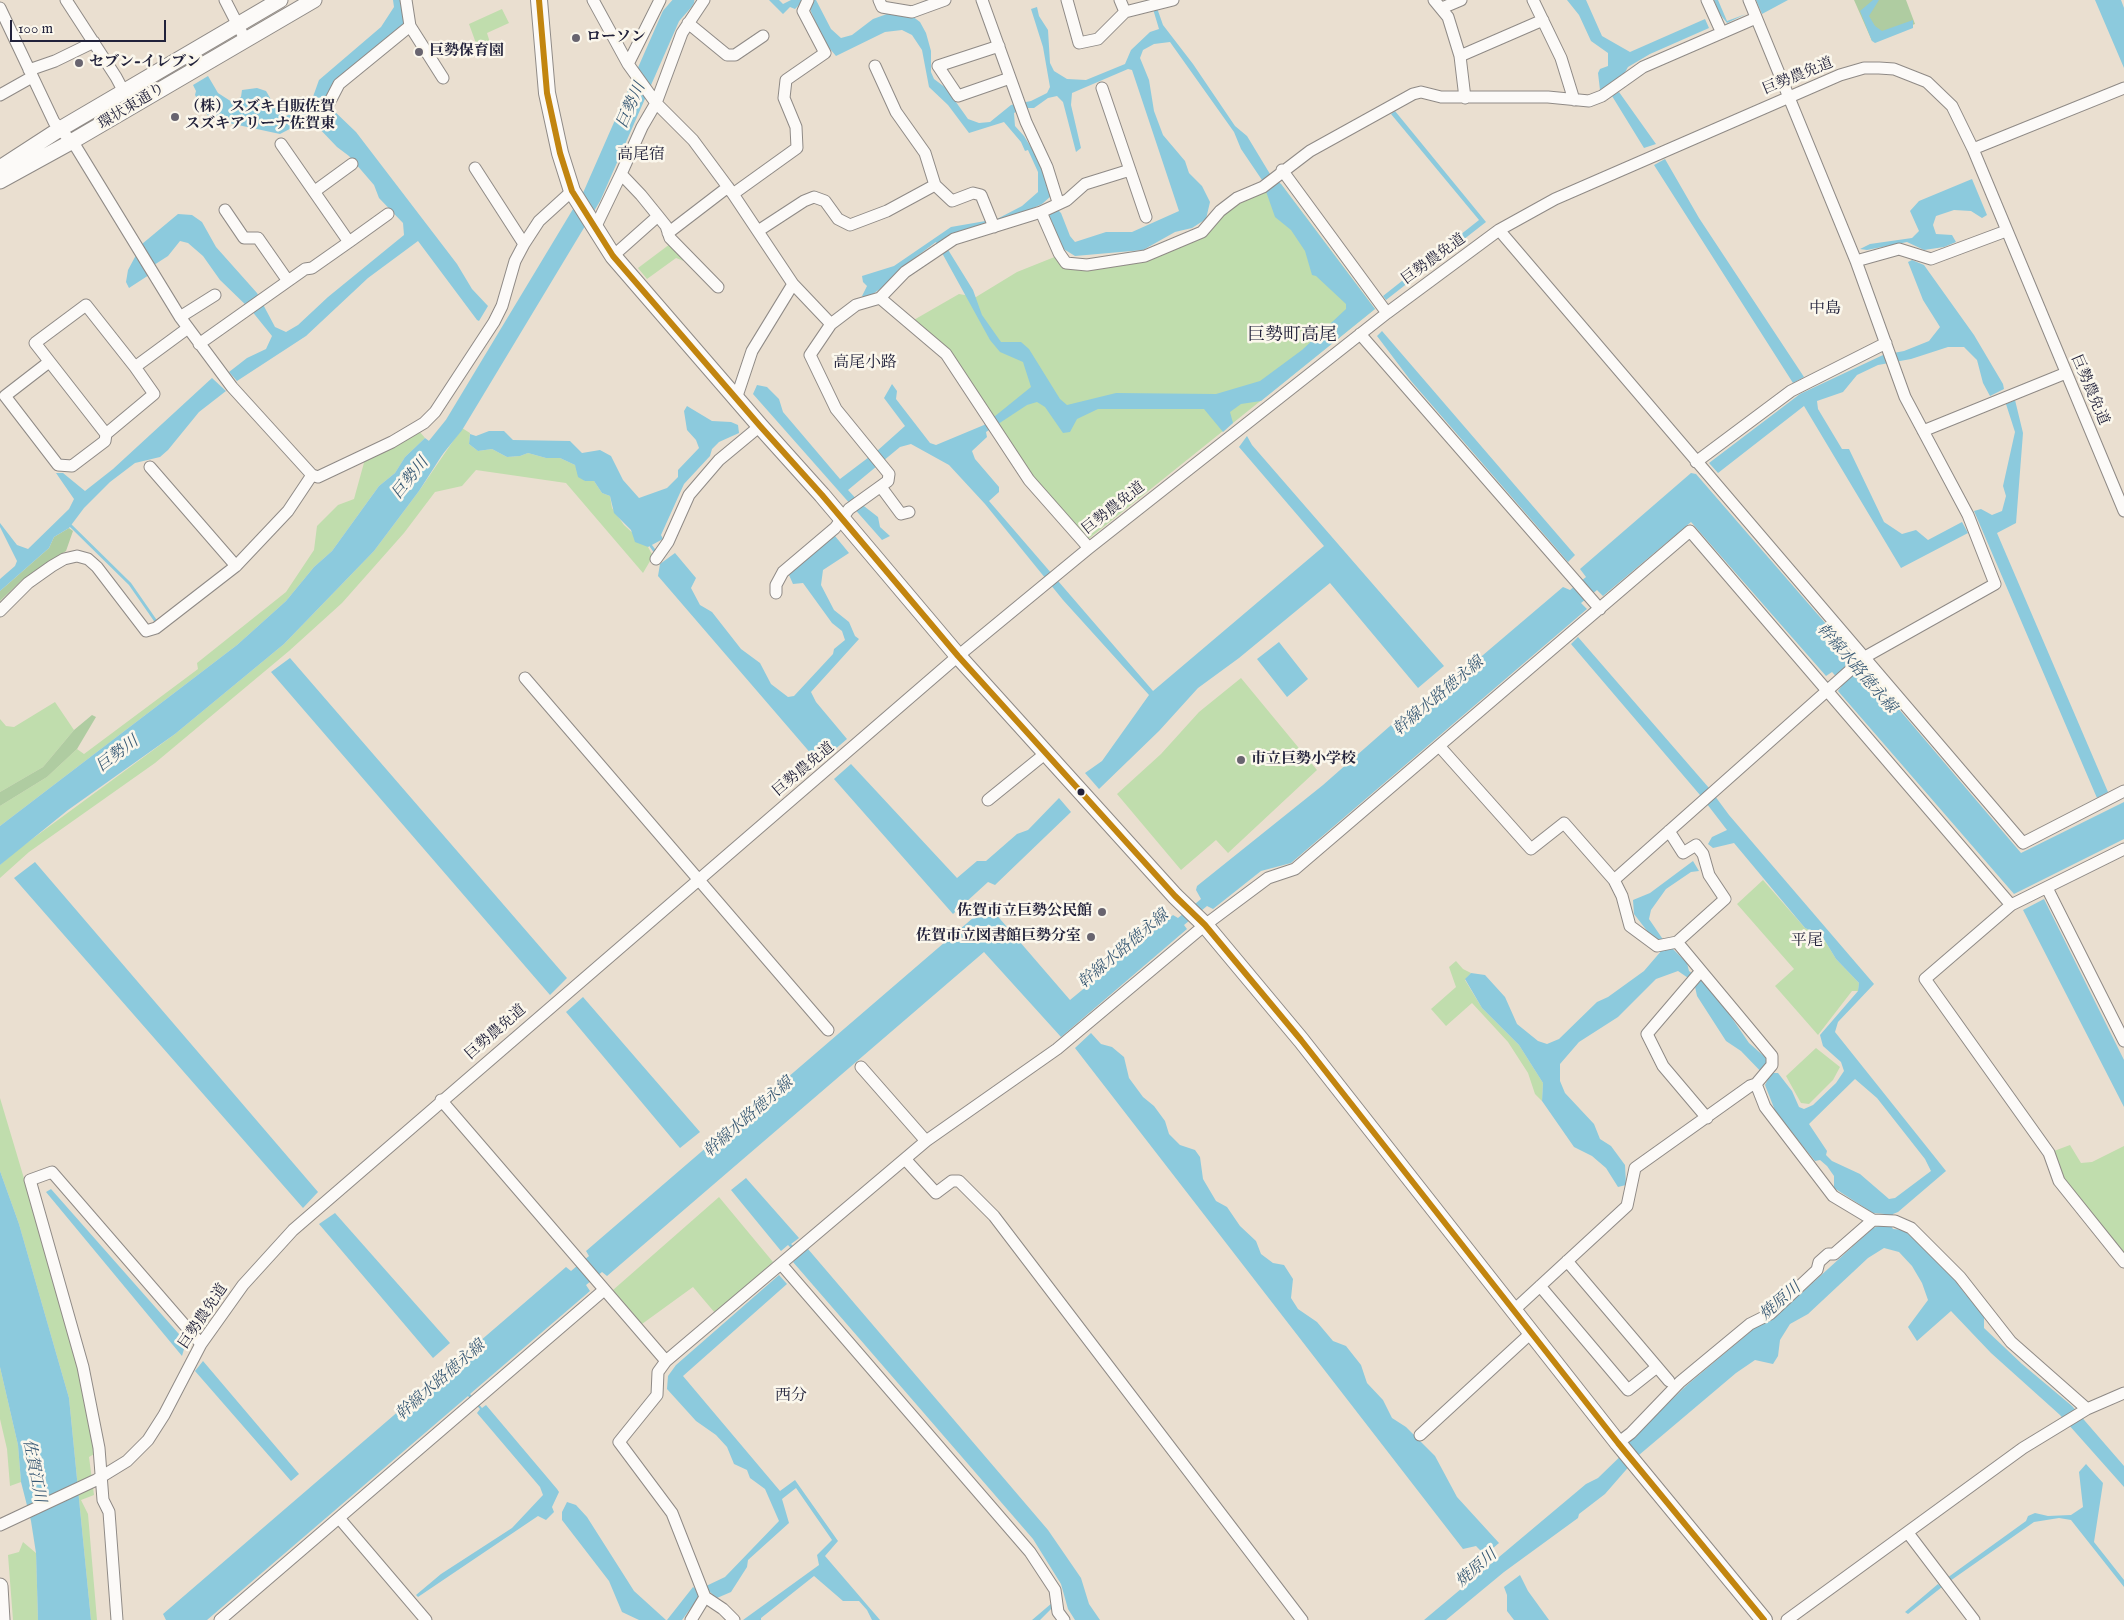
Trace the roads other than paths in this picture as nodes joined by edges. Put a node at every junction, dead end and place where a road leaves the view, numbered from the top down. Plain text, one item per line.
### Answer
1 (66, 0) edge
2 (226, 0) edge
3 (280, 0) edge
4 (314, 0) edge
5 (406, 0) edge
6 (539, 0) edge
7 (593, 0) edge
8 (660, 0) edge
9 (704, 0) edge
10 (808, 0) edge
11 (879, 0) edge
12 (945, 0) edge
13 (982, 0) edge
14 (1067, 0) edge
15 (1120, 0) edge
16 (1172, 0) edge
17 (1461, 0) edge
18 (1533, 0) edge
19 (1707, 0) edge
20 (1749, 0) edge
21 (1438, 4) edge
22 (0, 8) edge
23 (1125, 12) junction
24 (1756, 18) junction
25 (1542, 20) junction
26 (238, 23) junction
27 (688, 23) junction
28 (410, 26) junction
29 (10, 30) junction
30 (1721, 32) junction
31 (763, 36) dead end
32 (0, 37) edge
33 (246, 39) junction
34 (94, 42) junction
35 (999, 46) junction
36 (1460, 56) junction
37 (628, 64) junction
38 (875, 66) dead end
39 (30, 74) junction
40 (443, 78) dead end
41 (1010, 78) junction
42 (1102, 88) dead end
43 (2124, 88) edge
44 (124, 92) junction
45 (0, 96) edge
46 (1790, 96) junction
47 (654, 98) junction
48 (1465, 98) junction
49 (1574, 100) junction
50 (308, 123) dead end
51 (60, 129) junction
52 (72, 142) junction
53 (280, 144) dead end
54 (1973, 149) junction
55 (352, 164) dead end
56 (0, 168) edge
57 (475, 168) dead end
58 (1130, 170) junction
59 (621, 174) junction
60 (1279, 174) junction
61 (0, 181) edge
62 (935, 185) junction
63 (314, 191) junction
64 (730, 191) junction
65 (573, 194) junction
66 (1058, 202) junction
67 (225, 210) dead end
68 (1042, 212) junction
69 (388, 214) dead end
70 (658, 216) junction
71 (1146, 217) dead end
72 (992, 221) junction
73 (593, 225) junction
74 (1499, 230) junction
75 (2006, 231) junction
76 (758, 232) junction
77 (668, 233) junction
78 (349, 242) junction
79 (524, 244) junction
80 (613, 256) junction
81 (1856, 260) junction
82 (288, 281) junction
83 (793, 284) junction
84 (718, 287) dead end
85 (215, 295) dead end
86 (880, 298) junction
87 (1387, 313) junction
88 (180, 317) junction
89 (831, 324) junction
90 (188, 328) junction
91 (1360, 334) junction
92 (199, 344) junction
93 (1887, 347) junction
94 (49, 362) junction
95 (135, 368) junction
96 (2066, 373) junction
97 (736, 398) junction
98 (760, 426) junction
99 (1923, 430) junction
100 (106, 434) junction
101 (1696, 462) junction
102 (150, 467) dead end
103 (312, 475) junction
104 (881, 487) junction
105 (2124, 510) edge
106 (909, 512) dead end
107 (846, 514) junction
108 (1089, 548) junction
109 (656, 559) dead end
110 (236, 566) junction
111 (776, 593) dead end
112 (1600, 609) junction
113 (0, 611) edge
114 (958, 656) junction
115 (1862, 659) junction
116 (525, 678) dead end
117 (1830, 686) junction
118 (1440, 746) junction
119 (1046, 753) junction
120 (2124, 792) edge
121 (988, 800) dead end
122 (1669, 831) junction
123 (2124, 849) edge
124 (699, 879) junction
125 (1614, 880) junction
126 (2047, 888) junction
127 (2011, 905) junction
128 (1205, 925) junction
129 (1674, 942) junction
130 (1700, 972) junction
131 (828, 1030) dead end
132 (2124, 1041) edge
133 (862, 1068) dead end
134 (1760, 1080) junction
135 (441, 1100) junction
136 (1707, 1118) junction
137 (926, 1141) junction
138 (905, 1159) junction
139 (1878, 1220) junction
140 (1567, 1261) junction
141 (2124, 1262) edge
142 (781, 1264) junction
143 (600, 1285) junction
144 (1540, 1286) junction
145 (1513, 1311) junction
146 (1531, 1333) junction
147 (200, 1344) junction
148 (666, 1361) junction
149 (1657, 1367) junction
150 (1669, 1381) dead end
151 (2124, 1393) edge
152 (2087, 1409) junction
153 (1420, 1435) dead end
154 (1618, 1443) junction
155 (99, 1478) junction
156 (339, 1518) junction
157 (0, 1525) edge
158 (1908, 1533) junction
159 (0, 1586) edge
160 (705, 1597) junction
161 (1758, 1618) edge
162 (2, 1620) edge
163 (117, 1620) edge
164 (220, 1620) edge
165 (426, 1620) edge
166 (691, 1620) edge
167 (734, 1620) edge
168 (1064, 1620) edge
169 (1302, 1620) edge
170 (1787, 1620) edge
171 (1974, 1620) edge

1 - 34 street
2 - 26 street
3 - 26 main road, 環状東通り
4 - 33 main road, 環状東通り
5 - 28 street
6 - 65 highway
7 - 37 street
8 - 37 street
9 - 27 street
10 - 64 street
11 - 12 street
13 - 35 street
14 - 23 street
15 - 23 street
16 - 23 street
17 - 21 street
18 - 25 street
19 - 30 street
20 - 24 street
21 - 36 street
22 - 29 street
24 - 30 street
24 - 46 street
25 - 36 street
25 - 49 street
26 - 33 street
26 - 44 main road, 環状東通り
27 - 31 street
27 - 47 street
28 - 40 street
28 - 50 street
29 - 32 street
29 - 39 street
30 - 49 street
33 - 52 main road, 環状東通り
34 - 39 street
34 - 44 street
35 - 41 street
35 - 41 street
36 - 48 street
37 - 47 street
38 - 62 street
39 - 45 street
39 - 51 street
41 - 66 street
42 - 58 street
43 - 54 street
44 - 51 main road, 環状東通り
46 - 54 street, 巨勢農免道
46 - 74 street, 巨勢農免道
46 - 81 street
47 - 59 street
47 - 64 street
48 - 49 street
48 - 60 street
51 - 52 street
51 - 56 main road, 環状東通り
52 - 61 main road, 環状東通り
52 - 88 street
53 - 63 street
54 - 75 street, 巨勢農免道
55 - 63 street
57 - 79 street
58 - 66 street
58 - 71 street
59 - 70 street
59 - 73 street
60 - 68 street
60 - 87 street
62 - 72 street
62 - 76 street
63 - 78 street
64 - 76 street
64 - 77 street
65 - 73 highway
65 - 79 street
66 - 68 street
67 - 82 street
68 - 72 street
69 - 78 street
70 - 77 street
70 - 80 street
72 - 86 street
73 - 80 highway
74 - 87 street, 巨勢農免道
74 - 101 street
75 - 81 street
75 - 96 street, 巨勢農免道
76 - 83 street
77 - 84 street
78 - 82 street
79 - 103 street
80 - 97 highway
81 - 93 street
82 - 92 street
83 - 89 street
83 - 97 street
85 - 88 street
86 - 89 street
86 - 108 street
87 - 91 street, 巨勢農免道
88 - 90 street
89 - 104 street
90 - 92 street
90 - 95 street
91 - 108 street, 巨勢農免道
91 - 112 street
92 - 103 street
93 - 99 street
93 - 101 street
94 - 95 street
94 - 100 street
94 - 100 street
95 - 100 street
96 - 99 street
96 - 105 street, 巨勢農免道
97 - 98 highway
98 - 107 highway
98 - 109 street
99 - 115 street
101 - 115 street
102 - 110 street
103 - 110 street
104 - 106 street
104 - 107 street
107 - 111 street
107 - 114 highway
108 - 114 street, 巨勢農免道
110 - 113 street
112 - 117 street
112 - 118 street
114 - 119 highway
114 - 124 street, 巨勢農免道
115 - 117 street
115 - 120 street
116 - 124 street
117 - 122 street
117 - 127 street
118 - 125 street
118 - 128 street
119 - 121 street
119 - 128 highway
122 - 125 street
122 - 129 street
123 - 126 street
124 - 131 street
124 - 135 street, 巨勢農免道
125 - 129 street
126 - 127 street
126 - 132 street
127 - 141 street
128 - 137 street
128 - 145 highway
129 - 130 street
130 - 134 street
130 - 136 street
133 - 137 street
134 - 136 street
134 - 139 street
135 - 143 street
135 - 147 street, 巨勢農免道
136 - 140 street
137 - 138 street
138 - 142 street
138 - 169 street
139 - 152 street
139 - 154 street
140 - 144 street
140 - 149 street
142 - 148 street
142 - 168 street
143 - 148 street
143 - 156 street
144 - 145 street
144 - 149 street
145 - 146 highway
146 - 153 street
146 - 154 highway
147 - 155 street, 巨勢農免道
147 - 155 street
148 - 160 street
149 - 150 street
151 - 152 street
152 - 158 street
154 - 161 highway
155 - 157 street, 巨勢農免道
155 - 163 street
156 - 164 street
156 - 165 street
158 - 170 street
158 - 171 street
159 - 162 main road
160 - 166 street
160 - 167 street

